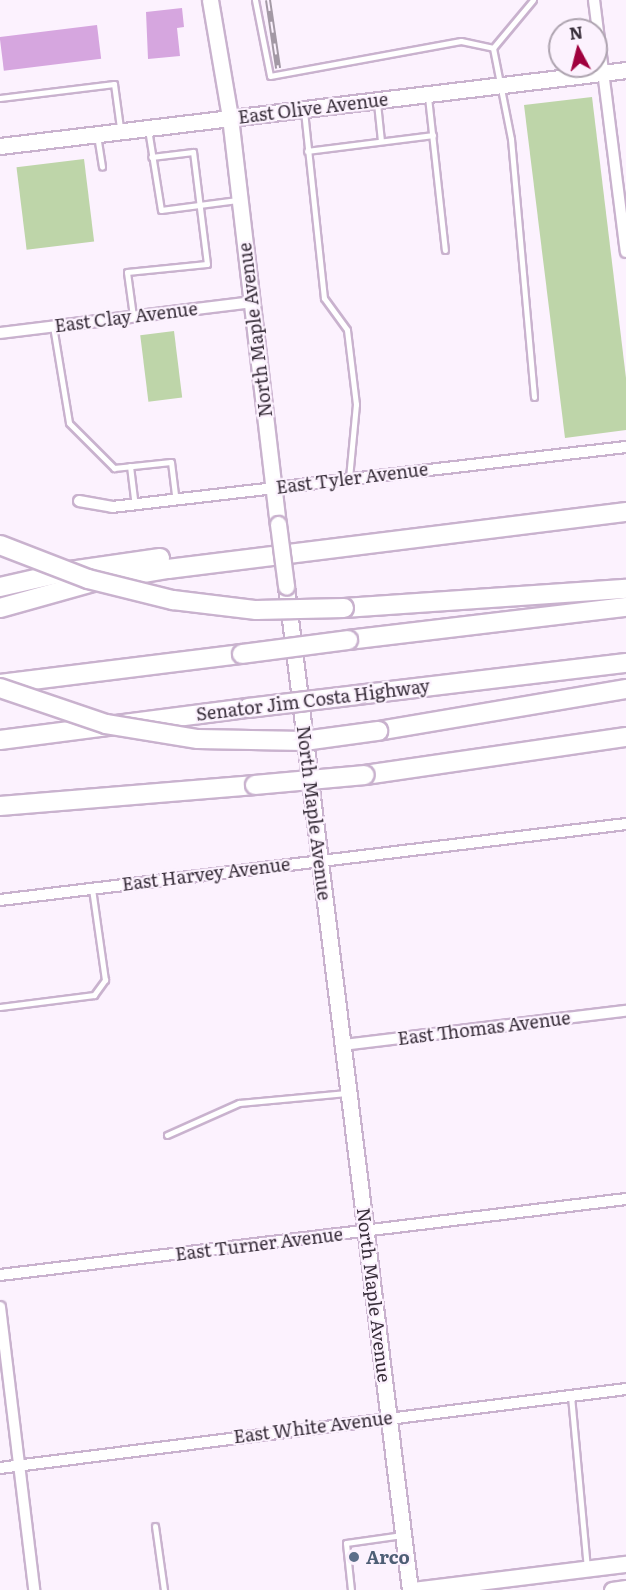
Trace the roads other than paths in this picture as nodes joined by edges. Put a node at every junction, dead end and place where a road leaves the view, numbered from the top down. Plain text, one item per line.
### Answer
1 (210, 0) edge
2 (255, 0) edge
3 (533, 0) edge
4 (594, 0) edge
5 (596, 18) edge
6 (493, 48) junction
7 (626, 70) edge
8 (608, 72) edge
9 (561, 78) edge
10 (604, 78) edge
11 (502, 85) junction
12 (427, 94) junction
13 (0, 98) edge
14 (377, 100) junction
15 (304, 109) junction
16 (230, 117) junction
17 (148, 128) junction
18 (120, 131) junction
19 (96, 134) junction
20 (434, 135) junction
21 (381, 140) junction
22 (0, 146) edge
23 (307, 151) junction
24 (151, 157) junction
25 (102, 167) dead end
26 (239, 199) junction
27 (200, 204) junction
28 (445, 250) dead end
29 (626, 252) edge
30 (252, 302) junction
31 (133, 316) junction
32 (53, 326) junction
33 (0, 333) edge
34 (534, 397) dead end
35 (626, 447) edge
36 (130, 466) junction
37 (349, 478) junction
38 (273, 487) junction
39 (176, 500) junction
40 (79, 501) dead end
41 (135, 504) junction
42 (626, 512) edge
43 (0, 545) edge
44 (327, 548) junction
45 (0, 587) edge
46 (626, 589) edge
47 (626, 607) edge
48 (0, 608) edge
49 (626, 663) edge
50 (0, 686) edge
51 (626, 688) edge
52 (626, 737) edge
53 (0, 740) edge
54 (255, 784) junction
55 (0, 794) edge
56 (0, 806) edge
57 (626, 824) edge
58 (320, 859) junction
59 (92, 888) junction
60 (0, 900) edge
61 (0, 1007) edge
62 (626, 1011) edge
63 (343, 1046) junction
64 (349, 1093) junction
65 (167, 1135) dead end
66 (626, 1199) edge
67 (366, 1231) junction
68 (0, 1275) edge
69 (0, 1307) edge
70 (626, 1389) edge
71 (571, 1396) junction
72 (389, 1417) junction
73 (20, 1466) junction
74 (0, 1468) edge
75 (155, 1526) dead end
76 (404, 1535) junction
77 (626, 1564) edge
78 (587, 1569) junction
79 (626, 1588) edge
80 (34, 1590) edge
81 (164, 1590) edge
82 (351, 1590) edge
83 (412, 1590) edge
84 (612, 1590) edge

1 - 16 street, North Maple Avenue
2 - 6 lane
3 - 6 lane
4 - 5 street
6 - 11 lane
7 - 8 street, East Olive Avenue
9 - 11 street, East Olive Avenue
10 - 29 street
11 - 12 street, East Olive Avenue
11 - 34 lane
12 - 14 street, East Olive Avenue
12 - 20 lane
13 - 18 lane
14 - 15 street, East Olive Avenue
14 - 21 lane
15 - 16 street, East Olive Avenue
15 - 23 lane
16 - 17 street, East Olive Avenue
16 - 26 street, North Maple Avenue
17 - 18 street, East Olive Avenue
17 - 24 lane
18 - 19 street, East Olive Avenue
19 - 22 street, East Olive Avenue
19 - 25 lane
20 - 21 lane
20 - 28 lane
21 - 23 lane
23 - 37 lane
24 - 27 lane
24 - 27 lane
26 - 27 lane
26 - 30 street, North Maple Avenue
27 - 31 lane
30 - 31 street, East Clay Avenue
30 - 38 street, North Maple Avenue
31 - 32 street, East Clay Avenue
32 - 33 street, East Clay Avenue
32 - 36 lane
35 - 37 street, East Tyler Avenue
36 - 39 lane
36 - 41 lane
37 - 38 street, East Tyler Avenue
38 - 39 street, East Tyler Avenue
38 - 58 street, North Maple Avenue, bridge
39 - 41 street, East Tyler Avenue
40 - 41 street, East Tyler Avenue
42 - 44 highway
43 - 46 highway, bridge
44 - 45 highway
44 - 48 highway
47 - 50 highway, bridge
49 - 53 highway, Senator Jim Costa Highway, bridge
50 - 51 highway, bridge
52 - 54 highway, bridge
54 - 55 highway
54 - 56 highway
57 - 58 street, East Harvey Avenue
58 - 59 street, East Harvey Avenue
58 - 63 street, North Maple Avenue
59 - 60 street, East Harvey Avenue
59 - 61 lane
62 - 63 street, East Thomas Avenue
63 - 64 street, North Maple Avenue
64 - 65 lane
64 - 67 street, North Maple Avenue
66 - 67 street, East Turner Avenue
67 - 68 street, East Turner Avenue
67 - 72 street, North Maple Avenue
69 - 73 street
70 - 71 street, East White Avenue
71 - 72 street, East White Avenue
71 - 78 lane
72 - 73 street, East White Avenue
72 - 76 street, North Maple Avenue
73 - 74 street, East White Avenue
73 - 80 street
75 - 81 lane
76 - 82 lane
76 - 83 street, North Maple Avenue
77 - 78 street
78 - 83 street
79 - 84 street

